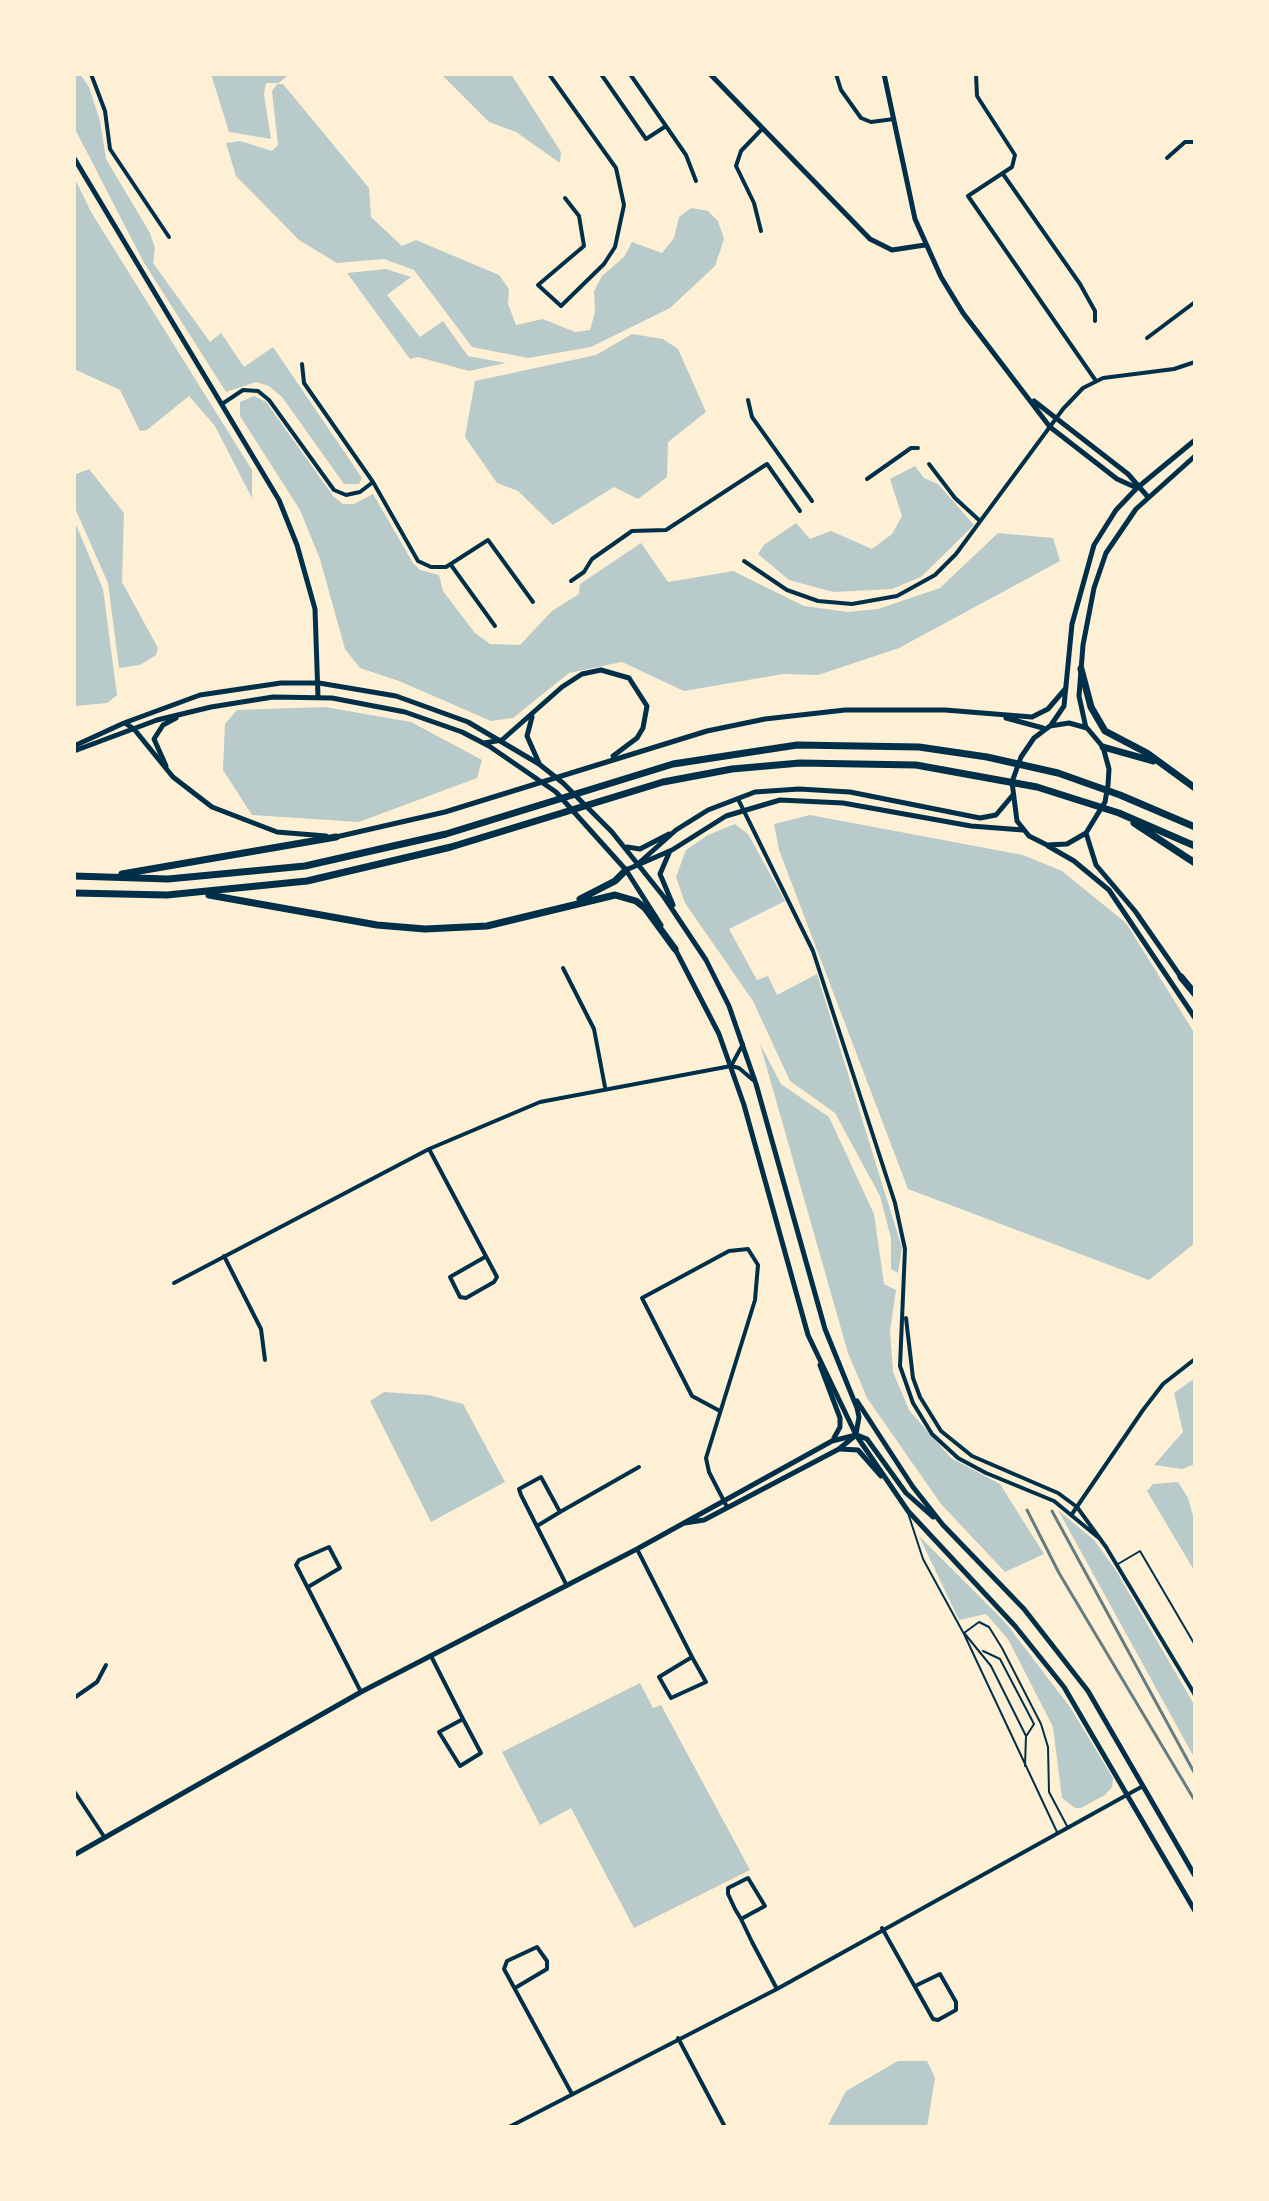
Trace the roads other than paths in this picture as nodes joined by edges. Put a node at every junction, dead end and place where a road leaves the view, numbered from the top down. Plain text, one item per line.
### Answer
1 (91, 74) edge
2 (549, 74) edge
3 (601, 74) edge
4 (630, 74) edge
5 (710, 74) edge
6 (836, 74) edge
7 (884, 74) edge
8 (976, 74) edge
9 (894, 119) junction
10 (666, 126) junction
11 (762, 129) junction
12 (1195, 142) edge
13 (74, 158) edge
14 (1167, 158) dead end
15 (1003, 174) junction
16 (696, 181) dead end
17 (565, 198) dead end
18 (761, 231) dead end
19 (169, 237) dead end
20 (925, 245) junction
21 (1195, 302) edge
22 (1095, 321) dead end
23 (1147, 338) dead end
24 (1195, 362) edge
25 (302, 364) dead end
26 (1096, 381) junction
27 (1021, 390) junction
28 (748, 400) dead end
29 (222, 404) junction
30 (1056, 419) junction
31 (1050, 427) junction
32 (1195, 440) edge
33 (918, 448) dead end
34 (1195, 456) edge
35 (929, 464) dead end
36 (867, 479) dead end
37 (373, 482) junction
38 (1137, 488) junction
39 (1148, 497) junction
40 (812, 501) dead end
41 (800, 511) dead end
42 (980, 521) junction
43 (744, 561) dead end
44 (451, 565) junction
45 (571, 581) dead end
46 (533, 602) dead end
47 (495, 626) dead end
48 (1081, 669) junction
49 (319, 683) junction
50 (1066, 688) junction
51 (318, 697) junction
52 (184, 714) junction
53 (533, 715) junction
54 (996, 715) junction
55 (124, 723) junction
56 (1047, 727) junction
57 (1087, 728) junction
58 (134, 729) junction
59 (502, 740) junction
60 (482, 742) junction
61 (1103, 747) junction
62 (74, 749) edge
63 (605, 760) junction
64 (539, 764) junction
65 (1166, 767) junction
66 (173, 777) junction
67 (1195, 788) edge
68 (1012, 796) junction
69 (737, 798) junction
70 (742, 810) junction
71 (1119, 813) junction
72 (1195, 827) edge
73 (676, 830) junction
74 (1023, 830) junction
75 (1086, 833) junction
76 (336, 837) junction
77 (623, 845) junction
78 (1047, 845) junction
79 (1195, 846) edge
80 (672, 850) junction
81 (1195, 863) edge
82 (639, 864) junction
83 (626, 870) junction
84 (74, 876) edge
85 (99, 877) junction
86 (74, 893) edge
87 (199, 894) junction
88 (571, 904) junction
89 (690, 934) junction
90 (675, 949) junction
91 (563, 968) dead end
92 (1181, 977) junction
93 (1195, 994) edge
94 (1195, 1000) edge
95 (1195, 1018) edge
96 (743, 1044) junction
97 (731, 1066) junction
98 (756, 1084) junction
99 (605, 1087) junction
100 (429, 1149) junction
101 (224, 1256) junction
102 (485, 1257) junction
103 (174, 1283) dead end
104 (904, 1308) junction
105 (1195, 1359) edge
106 (265, 1360) dead end
107 (820, 1365) junction
108 (848, 1386) junction
109 (720, 1411) junction
110 (856, 1435) junction
111 (832, 1441) junction
112 (839, 1449) junction
113 (639, 1467) dead end
114 (881, 1476) junction
115 (723, 1499) junction
116 (727, 1507) junction
117 (1077, 1507) junction
118 (908, 1511) junction
119 (560, 1512) junction
120 (1072, 1514) junction
121 (684, 1523) junction
122 (943, 1525) junction
123 (537, 1526) junction
124 (1099, 1538) junction
125 (637, 1549) junction
126 (1117, 1564) junction
127 (567, 1586) junction
128 (308, 1587) junction
129 (964, 1634) junction
130 (1195, 1645) edge
131 (981, 1651) junction
132 (431, 1656) junction
133 (692, 1657) junction
134 (106, 1665) dead end
135 (361, 1692) junction
136 (1195, 1695) edge
137 (74, 1698) edge
138 (463, 1719) junction
139 (1026, 1736) junction
140 (1025, 1768) junction
141 (1143, 1786) junction
142 (74, 1791) edge
143 (1128, 1794) junction
144 (1067, 1826) junction
145 (1057, 1832) junction
146 (105, 1838) junction
147 (74, 1855) edge
148 (1195, 1876) edge
149 (1195, 1911) edge
150 (741, 1919) junction
151 (882, 1928) junction
152 (915, 1986) junction
153 (515, 1988) junction
154 (777, 1989) junction
155 (678, 2038) junction
156 (572, 2094) junction
157 (509, 2127) edge
158 (725, 2127) edge

1 - 19 street
2 - 17 street
3 - 10 street
4 - 10 street
5 - 11 main road
6 - 9 street
7 - 9 main road
8 - 15 street
9 - 20 main road
10 - 16 street
11 - 18 street
11 - 20 main road
12 - 14 street
13 - 29 main road
15 - 22 street
15 - 26 street
20 - 27 main road
21 - 23 street
24 - 26 street
25 - 37 street
26 - 30 street
27 - 30 main road
27 - 31 main road
28 - 40 street
29 - 37 street
29 - 49 main road
30 - 31 street
30 - 38 main road
31 - 38 main road
31 - 42 street
32 - 38 main road
33 - 36 street
34 - 39 main road
35 - 42 street
37 - 44 street
38 - 39 main road
38 - 50 main road
39 - 48 main road
41 - 45 street
42 - 43 street
44 - 46 street
44 - 47 street
48 - 57 main road
48 - 65 highway
49 - 51 main road
49 - 55 main road
49 - 59 main road
50 - 54 main road
50 - 56 main road
51 - 52 main road
51 - 60 main road
52 - 58 main road
52 - 66 main road
53 - 59 main road
53 - 63 main road
53 - 64 main road
54 - 56 main road
54 - 63 main road
55 - 58 main road
55 - 62 main road
56 - 57 main road
56 - 68 main road
57 - 61 main road
58 - 62 main road
58 - 66 main road
59 - 60 main road
59 - 64 main road
60 - 83 main road
61 - 65 highway
61 - 75 main road
63 - 76 main road
64 - 77 main road
65 - 67 highway
66 - 76 main road
68 - 69 main road
68 - 74 main road
69 - 70 street
69 - 73 main road
70 - 74 main road
70 - 80 main road
70 - 104 street
71 - 79 highway
71 - 81 highway
71 - 87 highway
72 - 85 highway
73 - 77 main road
73 - 82 main road
74 - 78 main road
75 - 78 main road
75 - 92 main road
76 - 85 highway
77 - 82 main road
78 - 95 main road
80 - 82 main road
80 - 89 main road
82 - 83 main road
82 - 89 main road
83 - 88 highway
83 - 90 main road
84 - 85 highway
86 - 87 highway
87 - 88 highway
88 - 90 highway
89 - 96 main road
90 - 97 main road
91 - 99 street
92 - 93 highway
92 - 94 main road
96 - 97 street
96 - 98 main road
97 - 98 street
97 - 99 street
97 - 107 main road
98 - 108 main road
99 - 100 street
100 - 101 street
100 - 102 street
101 - 103 street
101 - 106 street
102 - 102 street
104 - 117 street
104 - 120 street
105 - 117 street
107 - 110 main road
107 - 111 main road
108 - 110 main road
108 - 122 main road
109 - 109 street
109 - 115 street
110 - 111 main road
110 - 112 main road
110 - 114 main road
110 - 122 main road
111 - 115 main road
112 - 114 main road
112 - 116 main road
113 - 119 street
114 - 118 main road
115 - 116 street
115 - 121 main road
116 - 121 main road
117 - 120 street
117 - 124 street
118 - 129 lane
118 - 143 main road
119 - 123 street
119 - 123 street
120 - 124 street
121 - 125 main road
122 - 141 main road
123 - 127 street
124 - 126 street
125 - 127 main road
125 - 133 street
126 - 130 lane
126 - 136 street
127 - 132 main road
128 - 128 street
128 - 135 street
129 - 131 lane
129 - 140 lane
129 - 144 lane
131 - 139 lane
131 - 139 lane
132 - 135 main road
132 - 138 street
133 - 133 street
134 - 137 street
135 - 146 main road
138 - 138 street
139 - 140 lane
140 - 145 lane
141 - 143 street
141 - 148 main road
142 - 146 street
143 - 144 street
143 - 149 main road
144 - 145 street
145 - 151 street
146 - 147 main road
150 - 150 street
150 - 154 street
151 - 152 street
151 - 154 street
152 - 152 street
153 - 153 street
153 - 156 street
154 - 155 street
155 - 156 street
155 - 158 street
156 - 157 street

